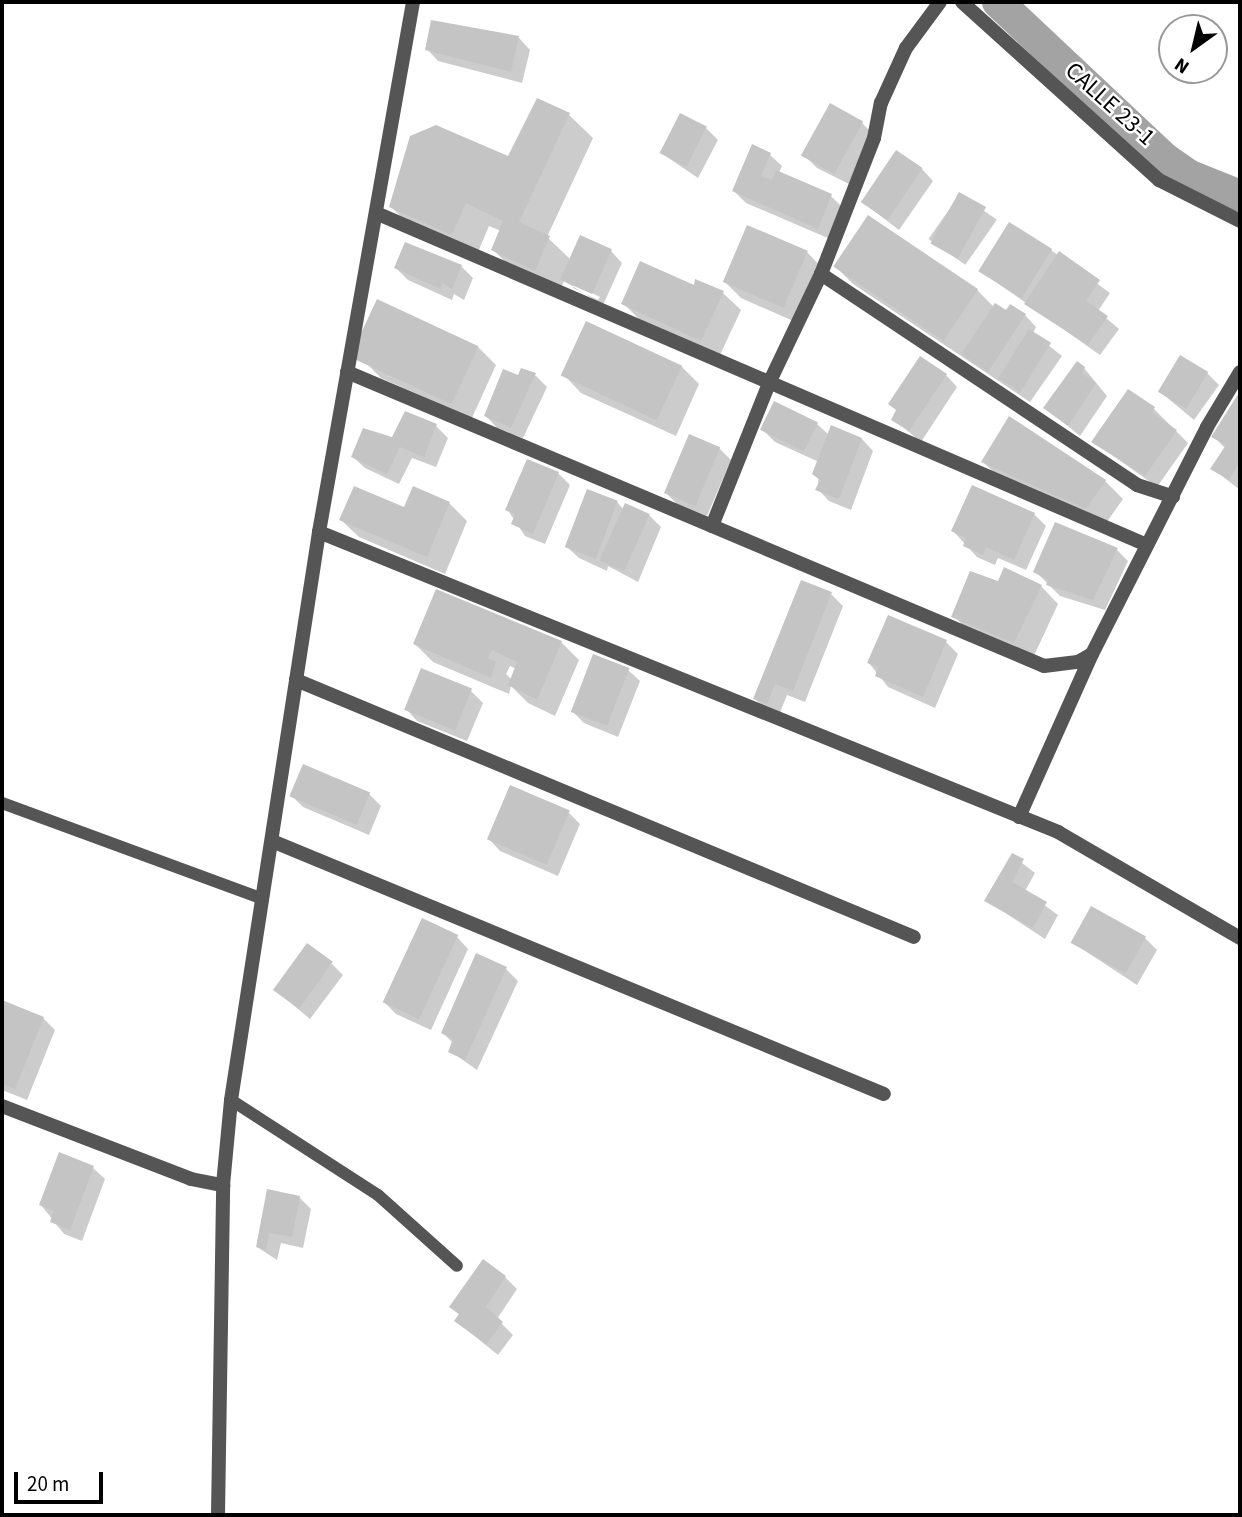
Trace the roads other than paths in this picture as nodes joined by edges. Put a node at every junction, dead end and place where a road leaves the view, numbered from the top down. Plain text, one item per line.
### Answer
1 (413, 2) edge
2 (940, 2) edge
3 (962, 2) edge
4 (376, 213) junction
5 (1240, 221) edge
6 (821, 274) junction
7 (347, 372) junction
8 (1240, 372) edge
9 (770, 381) junction
10 (1173, 497) junction
11 (712, 526) junction
12 (319, 532) junction
13 (1147, 545) junction
14 (1092, 654) junction
15 (296, 680) junction
16 (2, 803) edge
17 (1019, 817) junction
18 (272, 841) junction
19 (263, 900) junction
20 (914, 937) dead end
21 (1240, 938) edge
22 (884, 1094) dead end
23 (231, 1100) junction
24 (2, 1106) edge
25 (223, 1185) junction
26 (457, 1266) dead end
27 (218, 1515) edge

1 - 4 street
2 - 6 street
3 - 5 street, CALLE 23-1
4 - 7 street
4 - 9 street
6 - 9 street
6 - 10 street
7 - 11 street
7 - 12 street
8 - 10 street
9 - 11 street
9 - 13 street
10 - 13 street
11 - 14 street
12 - 15 street
12 - 17 street
13 - 14 street
14 - 17 street
15 - 18 street
15 - 20 street
16 - 19 lane
17 - 21 street
18 - 19 street
18 - 22 street
19 - 23 street
23 - 25 street
23 - 26 lane
24 - 25 street
25 - 27 street

